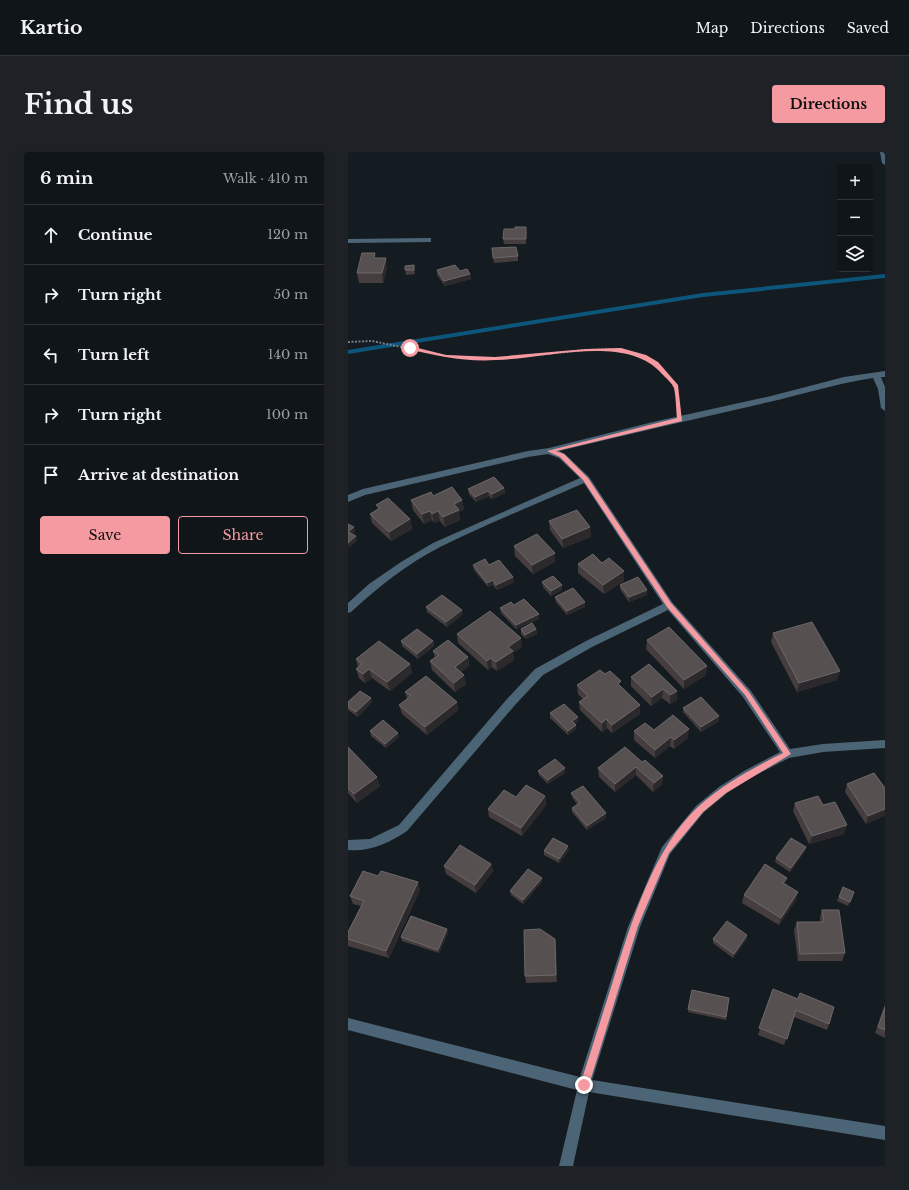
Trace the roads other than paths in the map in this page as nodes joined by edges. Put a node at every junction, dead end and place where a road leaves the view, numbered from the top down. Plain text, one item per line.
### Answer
1 (883, 152) edge
2 (885, 163) edge
3 (428, 240) dead end
4 (348, 241) edge
5 (885, 374) edge
6 (876, 375) junction
7 (885, 408) edge
8 (549, 451) junction
9 (586, 479) junction
10 (348, 499) edge
11 (669, 605) junction
12 (348, 609) edge
13 (885, 744) edge
14 (787, 754) junction
15 (348, 845) edge
16 (348, 1024) edge
17 (584, 1085) junction
18 (885, 1133) edge
19 (566, 1166) edge

1 - 2 street
3 - 4 street
5 - 6 street
6 - 7 street
6 - 8 street
8 - 9 street
8 - 10 street
9 - 11 street
9 - 12 street
11 - 14 street
11 - 15 street
13 - 14 street
14 - 17 street
16 - 17 street
17 - 18 street
17 - 19 street

